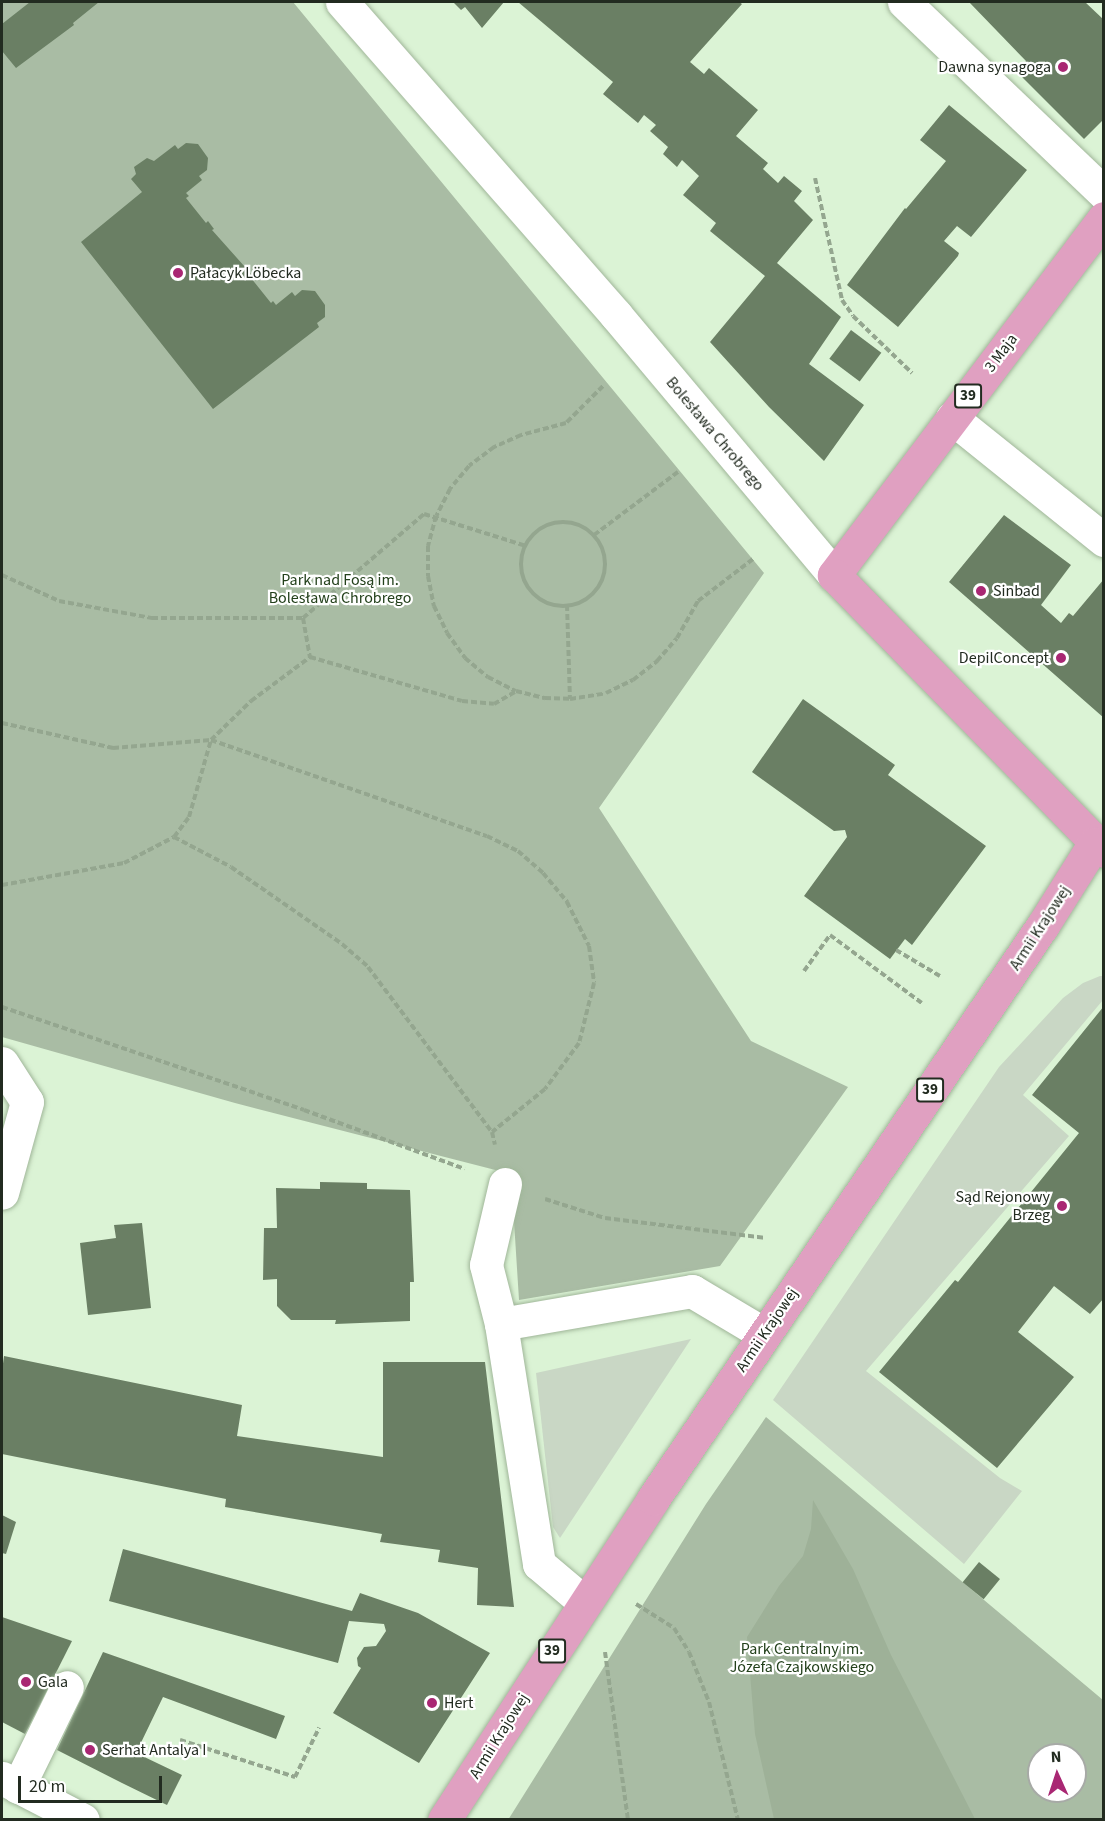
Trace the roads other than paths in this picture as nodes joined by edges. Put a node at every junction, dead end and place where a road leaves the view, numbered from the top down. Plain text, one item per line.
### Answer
1 (342, 2) edge
2 (904, 2) edge
3 (1104, 193) edge
4 (1101, 229) edge
5 (952, 418) junction
6 (1104, 540) edge
7 (834, 575) junction
8 (1100, 842) edge
9 (2, 1063) edge
10 (505, 1184) road end
11 (2, 1193) edge
12 (501, 1324) junction
13 (764, 1334) junction
14 (584, 1602) junction
15 (67, 1687) dead end
16 (10, 1782) edge
17 (83, 1820) edge
18 (444, 1820) edge

1 - 7 street, Bolesława Chrobrego
2 - 3 street
4 - 5 main road, 3 Maja / 39
5 - 6 street
5 - 7 main road, 3 Maja / 39
7 - 8 main road, Bolesława Chrobrego / 39
8 - 13 main road, Armii Krajowej / 39
9 - 11 street
10 - 12 street
12 - 13 street
12 - 14 street
13 - 14 main road, Armii Krajowej / 39
14 - 18 main road, Armii Krajowej / 39
15 - 16 street
16 - 17 street

